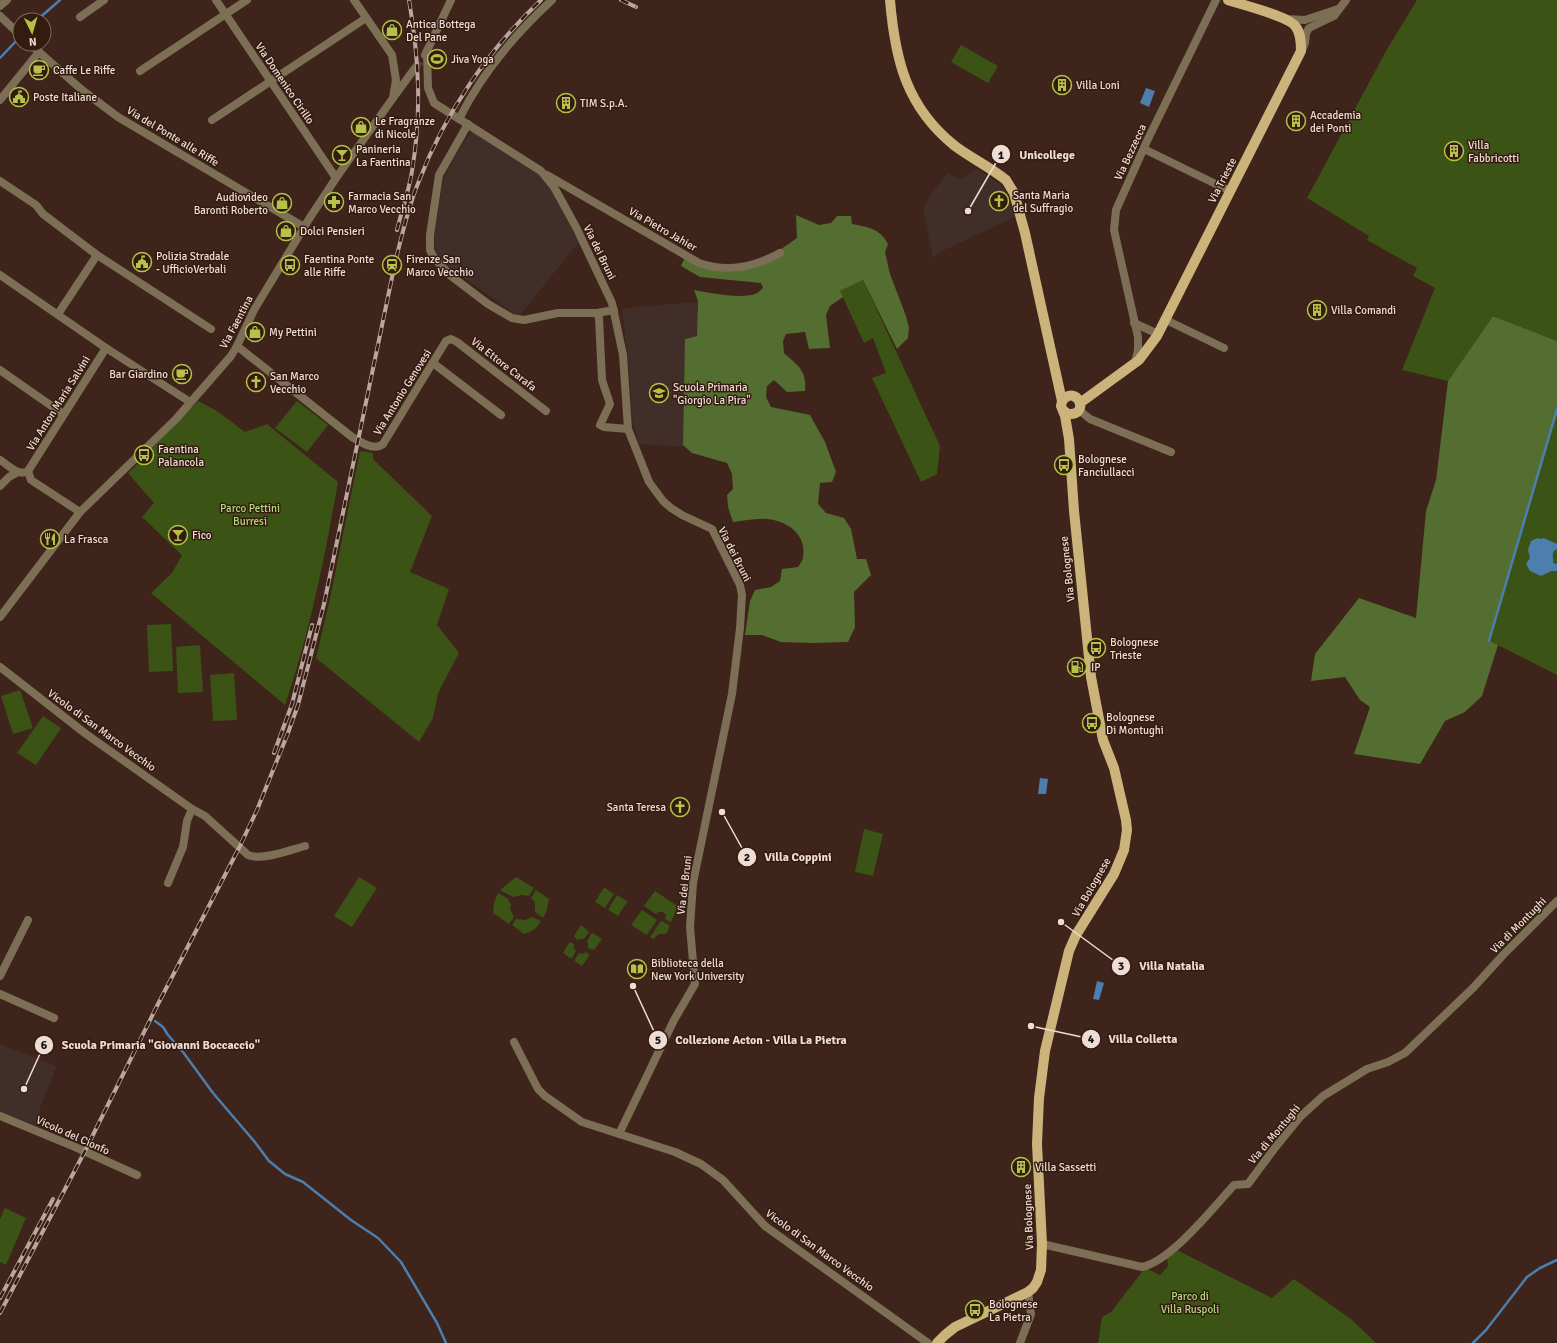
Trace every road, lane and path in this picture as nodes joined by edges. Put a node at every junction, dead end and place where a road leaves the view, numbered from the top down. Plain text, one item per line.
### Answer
1 (7, 0) edge
2 (104, 0) edge
3 (216, 0) edge
4 (247, 0) edge
5 (354, 0) edge
6 (451, 0) edge
7 (552, 0) edge
8 (890, 0) edge
9 (1216, 0) edge
10 (1228, 0) edge
11 (1346, 0) edge
12 (0, 6) edge
13 (1339, 8) junction
14 (226, 14) junction
15 (0, 16) edge
16 (80, 16) dead end
17 (366, 18) junction
18 (1285, 19) junction
19 (12, 27) edge
20 (1301, 51) junction
21 (31, 52) edge
22 (39, 52) edge
23 (415, 68) tunnel mouth
24 (140, 71) dead end
25 (271, 81) junction
26 (393, 98) junction
27 (0, 100) edge
28 (459, 119) junction
29 (212, 120) dead end
30 (468, 124) junction
31 (1144, 149) junction
32 (541, 171) junction
33 (336, 178) junction
34 (0, 181) edge
35 (1230, 191) junction
36 (304, 227) junction
37 (780, 253) dead end
38 (97, 255) junction
39 (0, 275) edge
40 (614, 310) junction
41 (597, 313) junction
42 (58, 314) junction
43 (1166, 320) junction
44 (1134, 322) junction
45 (211, 329) dead end
46 (1158, 334) junction
47 (446, 341) joint
48 (237, 346) junction
49 (106, 348) junction
50 (1224, 348) dead end
51 (433, 363) junction
52 (1135, 363) junction
53 (0, 370) edge
54 (190, 402) junction
55 (1063, 406) junction
56 (1078, 409) junction
57 (546, 411) dead end
58 (63, 414) junction
59 (501, 415) dead end
60 (628, 429) junction
61 (1068, 432) junction
62 (1171, 452) dead end
63 (0, 460) edge
64 (28, 471) junction
65 (18, 472) junction
66 (0, 486) edge
67 (80, 512) junction
68 (0, 617) edge
69 (0, 666) edge
70 (192, 809) junction
71 (305, 846) dead end
72 (168, 883) dead end
73 (1557, 901) edge
74 (28, 920) dead end
75 (0, 976) edge
76 (0, 994) edge
77 (54, 1018) dead end
78 (514, 1042) dead end
79 (0, 1116) edge
80 (619, 1134) junction
81 (137, 1175) dead end
82 (1042, 1244) junction
83 (1028, 1292) junction
84 (928, 1343) edge
85 (937, 1343) edge
86 (1020, 1343) edge

1 - 12 street
2 - 16 street
3 - 14 street, Via Domenico Cirillo
4 - 14 street
5 - 17 street
6 - 28 street, Via dei Bruni
7 - 28 street
8 - 55 main road, Via Bolognese
9 - 31 street, Via Bezzecca
10 - 18 main road
11 - 13 street, Via Trieste
13 - 18 street, Via Trieste
13 - 20 street, Via Trieste
14 - 24 street
14 - 25 street, Via Domenico Cirillo
15 - 19 street
17 - 25 street
17 - 26 street
18 - 20 main road
20 - 35 main road, Via Trieste
21 - 27 street
22 - 36 street, Via del Ponte alle Riffe
23 - 26 street, Via Faentina
25 - 29 street
25 - 33 street, Via Domenico Cirillo
26 - 33 street, Via Faentina
28 - 30 street, Via dei Bruni
30 - 32 street, Via dei Bruni
30 - 41 street
31 - 35 street
31 - 44 street, Via Bezzecca
32 - 37 street, Via Pietro Jahier
32 - 40 street, Via dei Bruni
33 - 36 street, Via Faentina
34 - 38 street
35 - 43 main road, Via Trieste
36 - 48 street, Via Faentina
38 - 42 street
38 - 45 street
39 - 42 street
40 - 41 street
40 - 60 street, Via dei Bruni
41 - 60 street
42 - 49 street
43 - 46 main road, Via Trieste
43 - 50 street
44 - 46 street
44 - 52 street, Via Bezzecca
46 - 52 main road, Via Trieste
47 - 51 street, Via Antonio Genovesi
47 - 57 street, Via Ettore Carafa
48 - 51 street, Via Antonio Genovesi
48 - 54 street, Via Faentina
49 - 54 street
49 - 58 street, Via Anton Maria Salvini
51 - 59 street
52 - 56 main road, Via Trieste
53 - 58 street
54 - 67 street, Via Faentina
55 - 56 main road
55 - 56 main road
55 - 61 main road, Via Bolognese
56 - 61 main road, Via Bolognese
56 - 62 street
58 - 64 street, Via Anton Maria Salvini
60 - 80 street, Via dei Bruni
61 - 82 main road, Via Bolognese
63 - 65 street
64 - 65 street
64 - 67 street
65 - 66 street
67 - 68 street, Via Faentina
69 - 70 street, Vicolo di San Marco Vecchio
70 - 71 street, Vicolo di San Marco Vecchio
70 - 72 street
73 - 82 street, Via di Montughi
74 - 75 street
76 - 77 street
78 - 80 street, Vicolo di San Marco Vecchio
79 - 81 street, Vicolo del Cionfo
80 - 84 street, Vicolo di San Marco Vecchio
82 - 83 main road, Via Bolognese
83 - 85 main road
83 - 86 street

